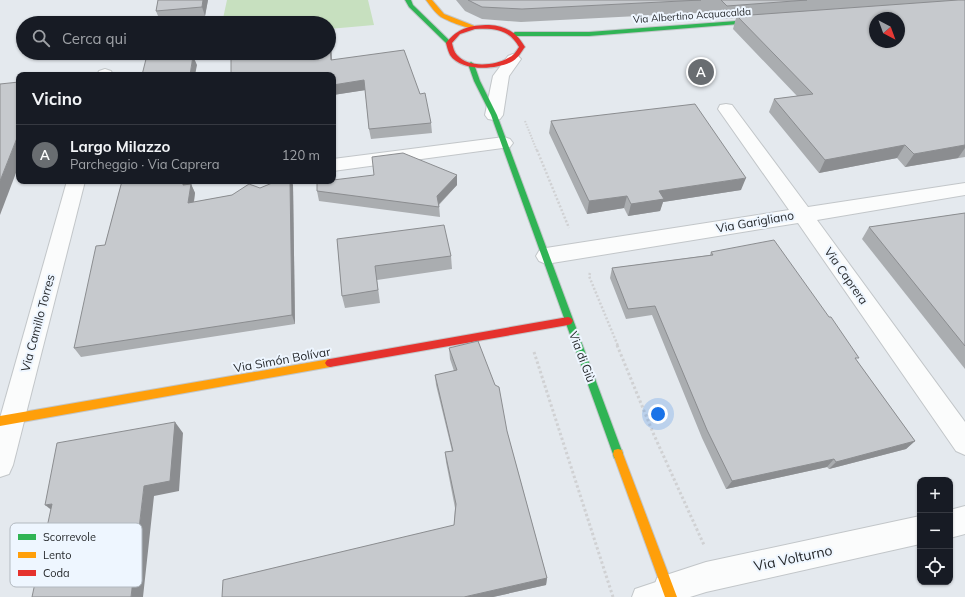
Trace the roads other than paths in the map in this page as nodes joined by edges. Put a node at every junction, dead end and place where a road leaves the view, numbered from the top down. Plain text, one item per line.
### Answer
1 (408, 0) edge
2 (430, 0) edge
3 (772, 20) edge
4 (474, 27) junction
5 (515, 34) junction
6 (589, 34) junction
7 (449, 43) junction
8 (554, 43) dead end
9 (534, 48) dead end
10 (517, 55) junction
11 (471, 64) junction
12 (726, 109) dead end
13 (494, 115) junction
14 (504, 144) junction
15 (336, 165) edge
16 (75, 184) edge
17 (965, 189) edge
18 (802, 214) junction
19 (546, 256) junction
20 (568, 321) junction
21 (6, 420) edge
22 (965, 443) edge
23 (0, 465) edge
24 (965, 520) edge
25 (953, 523) edge
26 (917, 531) edge
27 (660, 594) edge

1 - 7 street
2 - 4 street
3 - 6 street, Via Albertino Acquacalda
4 - 5 street
4 - 7 street
5 - 6 street, Via Albertino Acquacalda
5 - 10 street
6 - 8 street, Via Albertino Acquacalda
7 - 11 street
9 - 10 street
10 - 11 street
10 - 13 street, Via di Giù
11 - 13 street, Via di Giù
12 - 18 street, Via Caprera
13 - 14 street, Via di Giù
14 - 15 street
14 - 19 street, Via di Giù
16 - 21 street, Via Camillo Torres
17 - 18 street, Via Garigliano
18 - 19 street, Via Garigliano
18 - 22 street, Via Caprera
19 - 20 street, Via di Giù
20 - 21 street, Via Simón Bolívar
20 - 27 street, Via di Giù
21 - 23 street, Via Camillo Torres
24 - 25 street
26 - 27 street, Via Volturno

